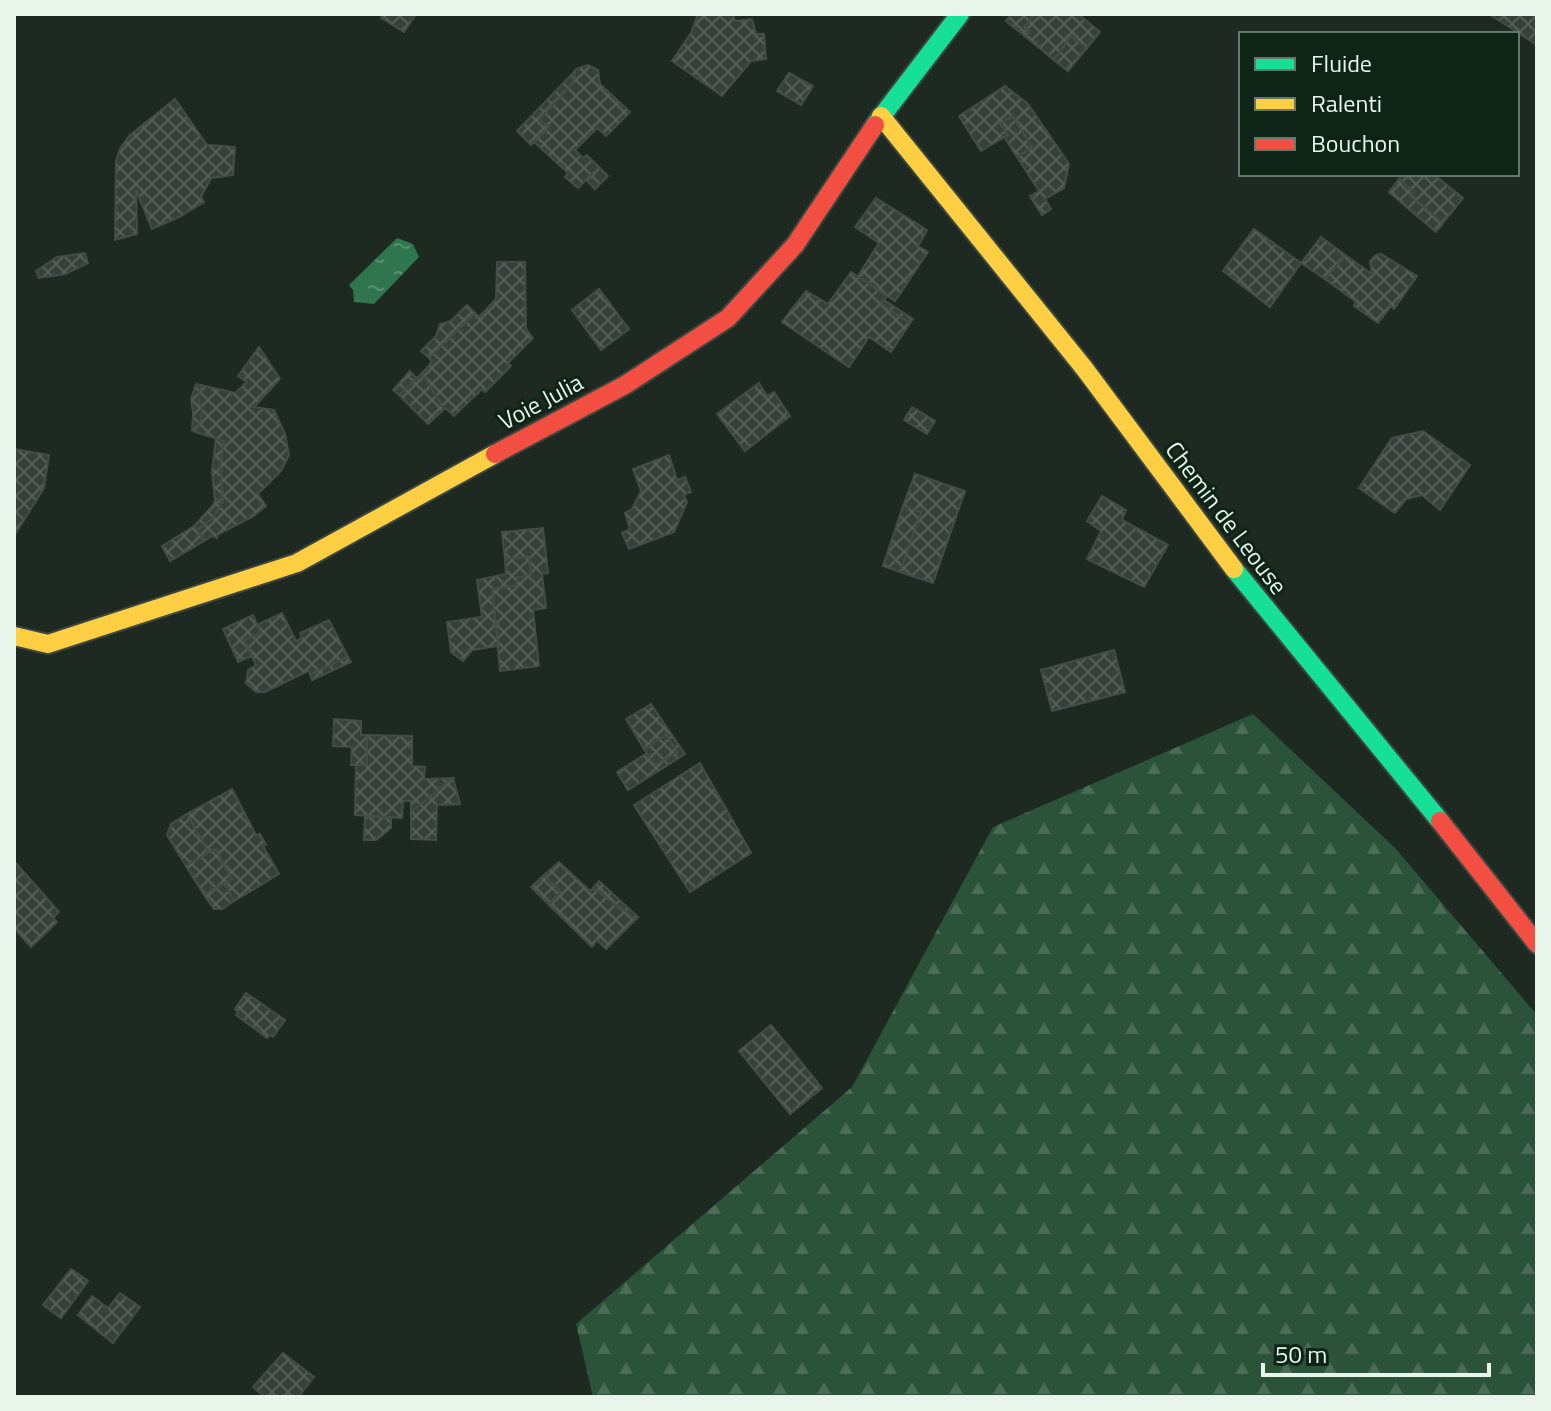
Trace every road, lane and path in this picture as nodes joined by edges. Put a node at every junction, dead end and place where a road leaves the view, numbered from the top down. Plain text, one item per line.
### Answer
1 (960, 14) edge
2 (881, 116) junction
3 (14, 636) edge
4 (1537, 944) edge

1 - 2 street, Voie Julia
2 - 3 street, Voie Julia
2 - 4 street, Chemin de Leouse

